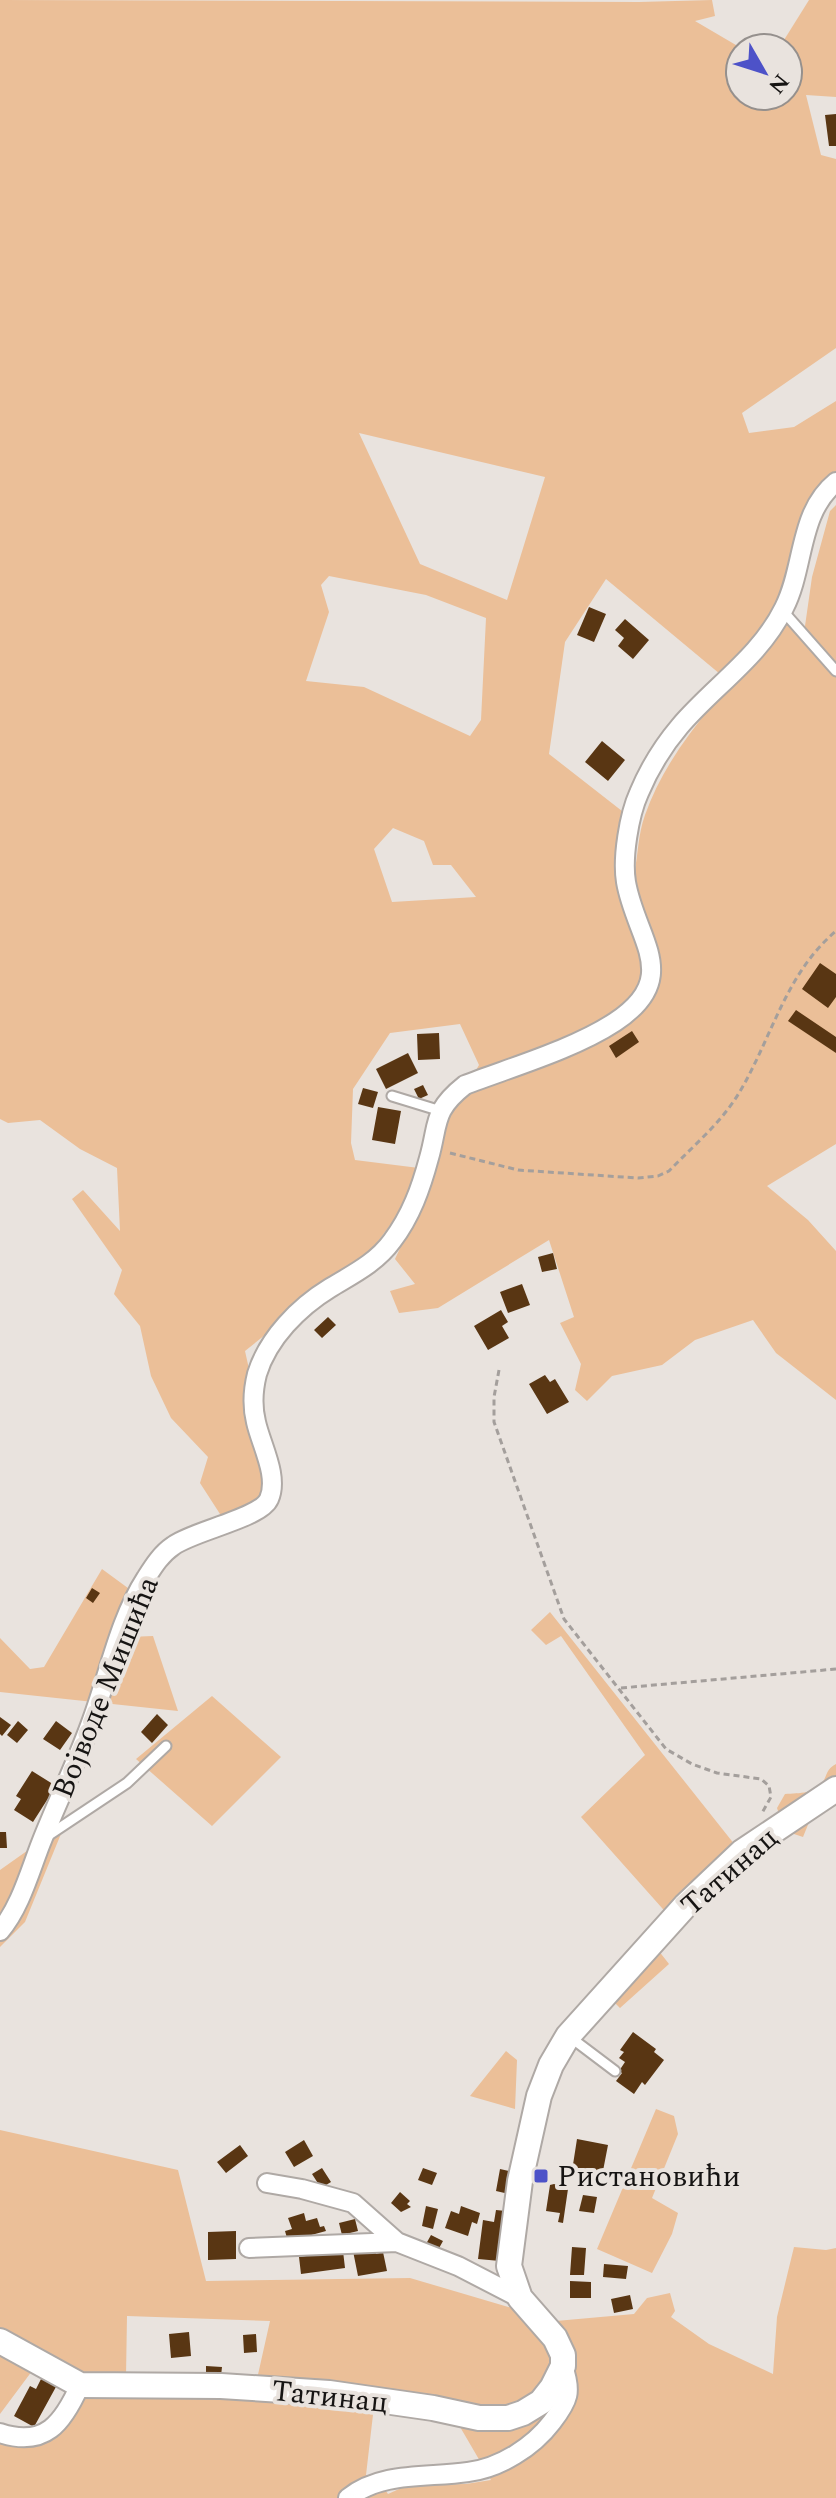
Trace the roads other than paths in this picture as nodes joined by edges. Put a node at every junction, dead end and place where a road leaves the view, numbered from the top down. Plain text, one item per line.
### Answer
1 (836, 482) edge
2 (783, 611) junction
3 (836, 671) edge
4 (392, 1096) dead end
5 (441, 1111) junction
6 (166, 1746) dead end
7 (836, 1789) edge
8 (42, 1839) junction
9 (0, 1931) edge
10 (568, 2036) junction
11 (615, 2071) dead end
12 (267, 2183) dead end
13 (397, 2242) junction
14 (249, 2248) dead end
15 (520, 2298) junction
16 (0, 2341) edge
17 (563, 2366) junction
18 (80, 2385) junction
19 (0, 2433) edge
20 (348, 2498) edge

1 - 2 street
2 - 3 lane
2 - 5 street
4 - 5 lane
5 - 8 street, Војводе Мишића
6 - 8 lane, Војводе Мишића
7 - 10 street, Татинац
8 - 9 street, Војводе Мишића
10 - 11 lane
10 - 15 street, Татинац
12 - 13 street, Татинац
13 - 14 street, Татинац
13 - 15 street, Татинац
15 - 17 street, Татинац
16 - 18 street, Татинац
17 - 18 street, Татинац
17 - 20 street
18 - 19 street

